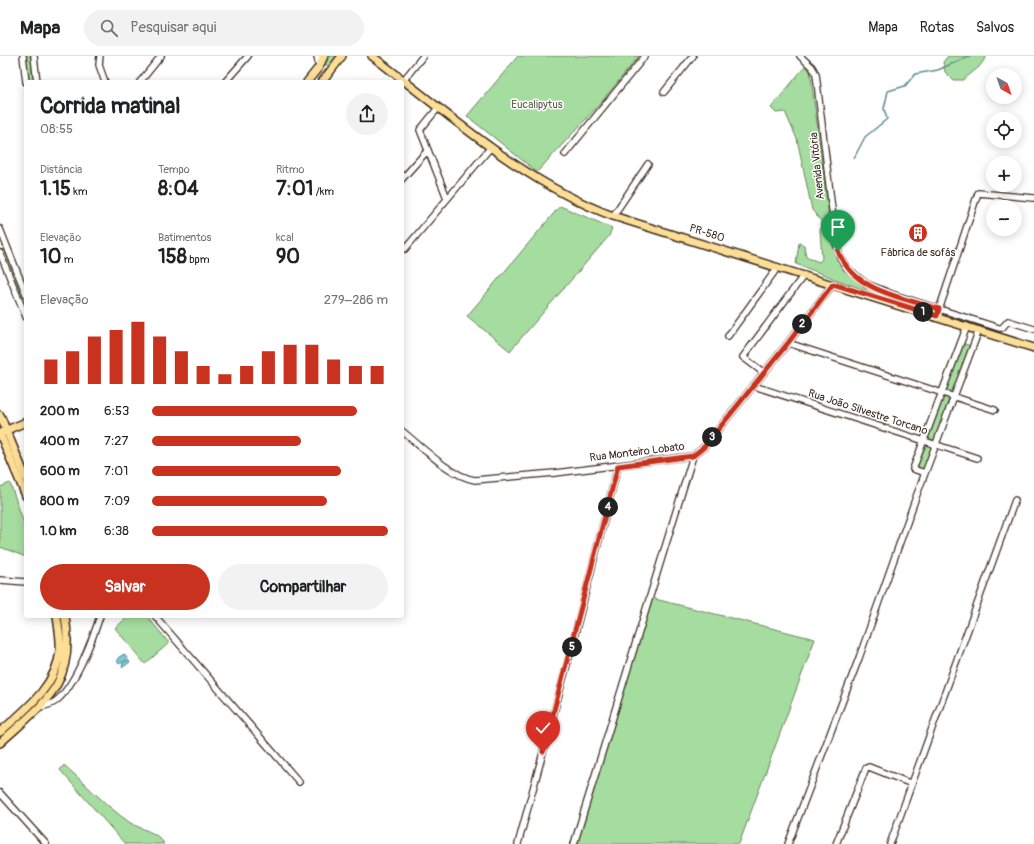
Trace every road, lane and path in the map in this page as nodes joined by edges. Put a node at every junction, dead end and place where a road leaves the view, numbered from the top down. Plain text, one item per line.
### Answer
1 (23, 56) edge
2 (34, 56) edge
3 (100, 56) edge
4 (161, 56) edge
5 (248, 56) edge
6 (317, 56) edge
7 (324, 56) edge
8 (342, 56) edge
9 (372, 56) edge
10 (423, 56) edge
11 (645, 56) edge
12 (693, 56) edge
13 (800, 56) edge
14 (319, 67) junction
15 (329, 74) junction
16 (26, 80) edge
17 (37, 80) edge
18 (104, 80) edge
19 (142, 80) edge
20 (227, 80) edge
21 (309, 80) edge
22 (324, 80) edge
23 (402, 80) edge
24 (404, 80) edge
25 (404, 82) edge
26 (664, 92) dead end
27 (438, 108) junction
28 (491, 147) junction
29 (428, 150) junction
30 (565, 154) dead end
31 (648, 164) dead end
32 (404, 177) edge
33 (447, 198) junction
34 (1034, 198) edge
35 (613, 216) junction
36 (0, 229) edge
37 (6, 244) junction
38 (0, 246) edge
39 (404, 248) edge
40 (0, 253) edge
41 (778, 267) junction
42 (804, 275) junction
43 (833, 284) junction
44 (24, 289) edge
45 (24, 312) edge
46 (938, 313) junction
47 (967, 326) junction
48 (1034, 329) edge
49 (979, 330) junction
50 (728, 336) dead end
51 (788, 343) junction
52 (1034, 348) edge
53 (764, 373) junction
54 (754, 386) junction
55 (942, 392) junction
56 (954, 397) junction
57 (995, 410) dead end
58 (0, 415) edge
59 (24, 423) edge
60 (2, 432) edge
61 (404, 433) edge
62 (924, 440) junction
63 (936, 444) junction
64 (693, 456) junction
65 (977, 458) dead end
66 (618, 466) junction
67 (925, 473) junction
68 (24, 474) edge
69 (24, 491) edge
70 (1015, 500) dead end
71 (0, 580) edge
72 (24, 582) edge
73 (57, 618) edge
74 (65, 618) edge
75 (99, 618) edge
76 (157, 618) edge
77 (39, 707) junction
78 (0, 732) edge
79 (0, 743) edge
80 (299, 782) dead end
81 (912, 784) junction
82 (0, 793) edge
83 (46, 844) edge
84 (518, 844) edge
85 (574, 844) edge
86 (788, 844) edge
87 (836, 844) edge
88 (890, 844) edge

1 - 16 street
2 - 17 street
3 - 18 street
4 - 19 street
5 - 20 street
6 - 14 street
7 - 14 main road
8 - 15 main road
9 - 23 main road, PR-580
10 - 24 street
11 - 30 street
12 - 26 street
13 - 46 street, Avenida Vitória
14 - 15 main road
14 - 21 main road
15 - 22 main road
25 - 27 main road, PR-580 / PR-580
27 - 28 main road, PR-580 / PR-580
27 - 29 street
28 - 33 street
28 - 35 main road, PR-580 / PR-580
29 - 32 street
29 - 33 street
31 - 35 street
33 - 39 street
34 - 46 street
35 - 41 main road, PR-580 / PR-580
36 - 37 street
37 - 38 street
37 - 44 street
40 - 45 street
41 - 42 main road, PR-580 / PR-580
41 - 50 street
42 - 43 main road, PR-580 / PR-580
42 - 53 street
43 - 46 main road, PR-580 / PR-580
43 - 51 street, Rua Monteiro Lobato
46 - 47 main road, PR-580 / PR-580
46 - 48 street, Avenida Vitória
47 - 49 main road, PR-580 / PR-580
47 - 55 street
49 - 52 main road, PR-580 / PR-580
49 - 56 street
51 - 53 street, Rua Monteiro Lobato
51 - 55 street
53 - 54 street, Rua Monteiro Lobato
54 - 62 street, Rua João Silvestre Torcano
54 - 64 street, Rua Monteiro Lobato
55 - 56 street
55 - 62 street
56 - 57 street
56 - 63 street
58 - 60 main road
59 - 60 main road
60 - 68 main road
60 - 69 main road
61 - 66 street, Rua Monteiro Lobato
62 - 63 street, Rua João Silvestre Torcano
62 - 67 street
63 - 65 street, Rua João Silvestre Torcano
63 - 67 street
64 - 66 street, Rua Monteiro Lobato
64 - 85 street
66 - 84 street
67 - 86 street
70 - 81 street
71 - 72 street
73 - 78 main road
74 - 77 main road
75 - 77 street
76 - 80 street
77 - 79 main road
81 - 87 street
81 - 88 street
82 - 83 street

